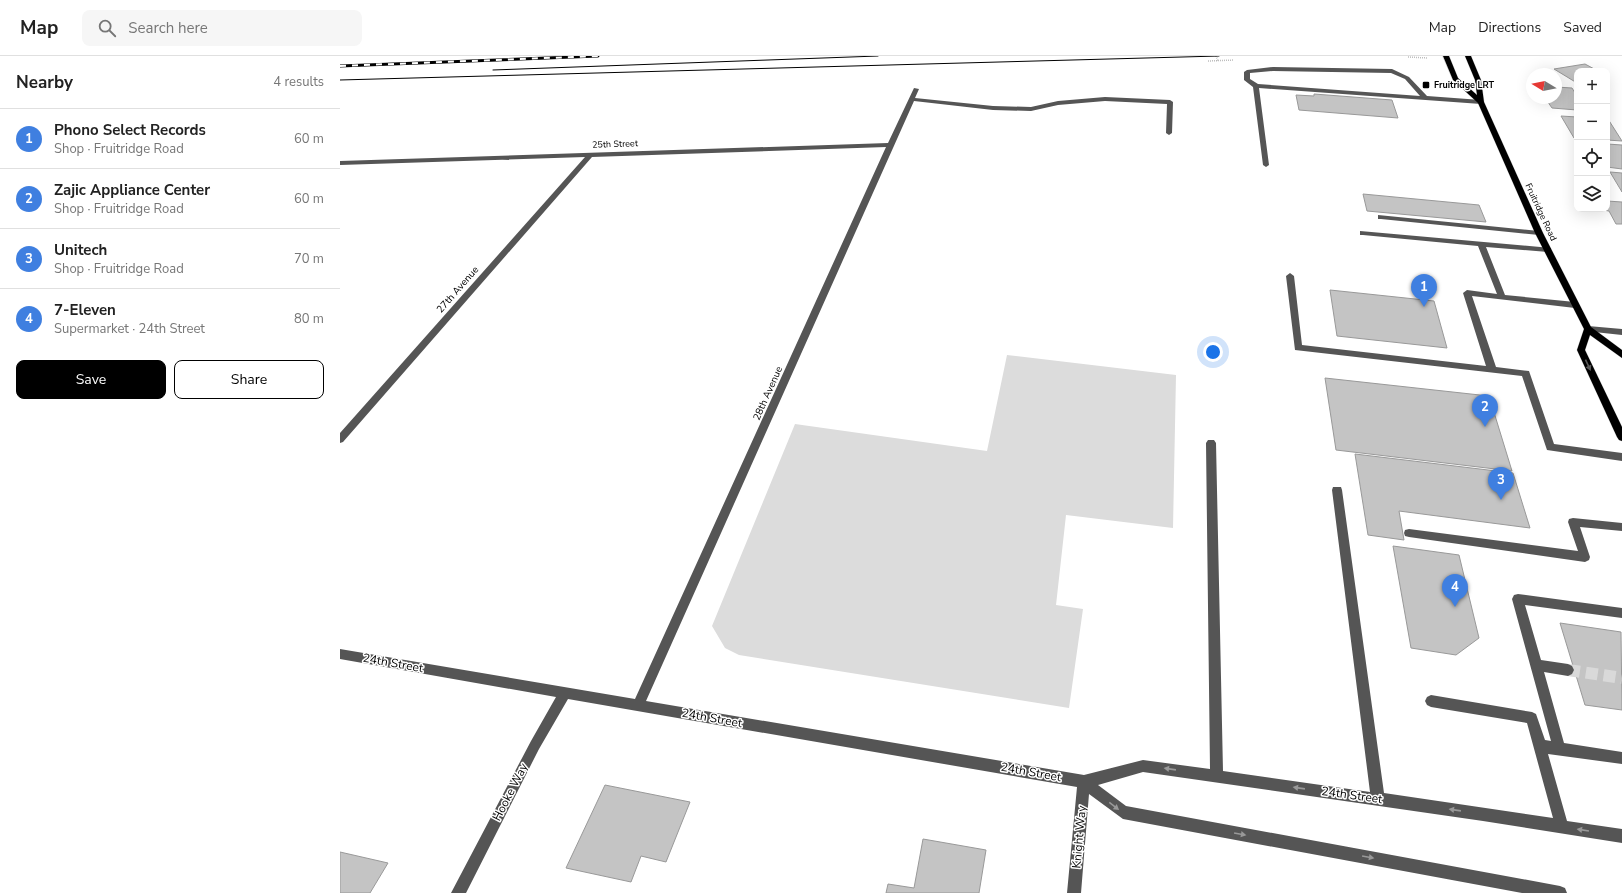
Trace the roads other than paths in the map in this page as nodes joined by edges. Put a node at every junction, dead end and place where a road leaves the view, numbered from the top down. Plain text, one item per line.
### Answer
1 (1446, 56) edge
2 (1468, 56) edge
3 (1256, 86) junction
4 (916, 90) dead end
5 (1425, 98) junction
6 (911, 99) junction
7 (1481, 102) junction
8 (1169, 133) dead end
9 (890, 144) junction
10 (591, 154) junction
11 (340, 163) edge
12 (1266, 165) dead end
13 (1382, 217) dead end
14 (1363, 233) dead end
15 (1539, 233) junction
16 (1481, 244) junction
17 (1548, 250) junction
18 (1290, 276) dead end
19 (1502, 297) junction
20 (1575, 305) junction
21 (1588, 329) junction
22 (1622, 332) edge
23 (1622, 355) edge
24 (1492, 370) junction
25 (1622, 437) edge
26 (340, 439) edge
27 (1211, 443) dead end
28 (1622, 457) edge
29 (1337, 490) dead end
30 (1622, 527) edge
31 (1409, 533) dead end
32 (1622, 613) edge
33 (340, 654) edge
34 (1536, 665) junction
35 (1568, 670) tunnel mouth
36 (565, 693) junction
37 (1431, 701) dead end
38 (638, 705) junction
39 (1540, 746) junction
40 (1559, 749) junction
41 (1622, 758) edge
42 (1216, 776) junction
43 (1084, 782) junction
44 (1378, 799) junction
45 (1562, 826) junction
46 (1622, 836) edge
47 (458, 893) edge
48 (1074, 893) edge
49 (1560, 893) edge

1 - 7 main road, Fruitridge Road
2 - 7 main road, Fruitridge Road
3 - 5 street
3 - 5 street
3 - 12 street
4 - 6 street, 28th Avenue
5 - 7 street
6 - 8 street
6 - 9 street, 28th Avenue
7 - 15 main road, Fruitridge Road
9 - 10 street, 25th Street
9 - 38 street, 28th Avenue
10 - 11 street, 25th Street
10 - 26 street, 27th Avenue
13 - 15 street
14 - 16 street
15 - 17 main road, Fruitridge Road
16 - 17 street
16 - 19 street
17 - 20 main road, Fruitridge Road
18 - 24 street
19 - 20 street
19 - 24 street
20 - 21 main road, Fruitridge Road
21 - 22 street
21 - 23 main road, Fruitridge Road
21 -> 25 main road
24 - 28 street
27 - 42 street
29 - 44 street
30 - 31 street
32 - 34 street
33 - 36 street, 24th Street
34 - 35 street
34 - 40 street
36 - 38 street, 24th Street
36 - 47 street, Hooke Way
37 - 39 street
38 - 43 street, 24th Street
39 - 40 street
39 - 45 street
40 - 41 street
42 -> 43 street, 24th Street
44 -> 42 street, 24th Street
43 - 48 street, Knight Way
43 -> 49 street, 24th Street
45 -> 44 street, 24th Street
46 -> 45 street, 24th Street

